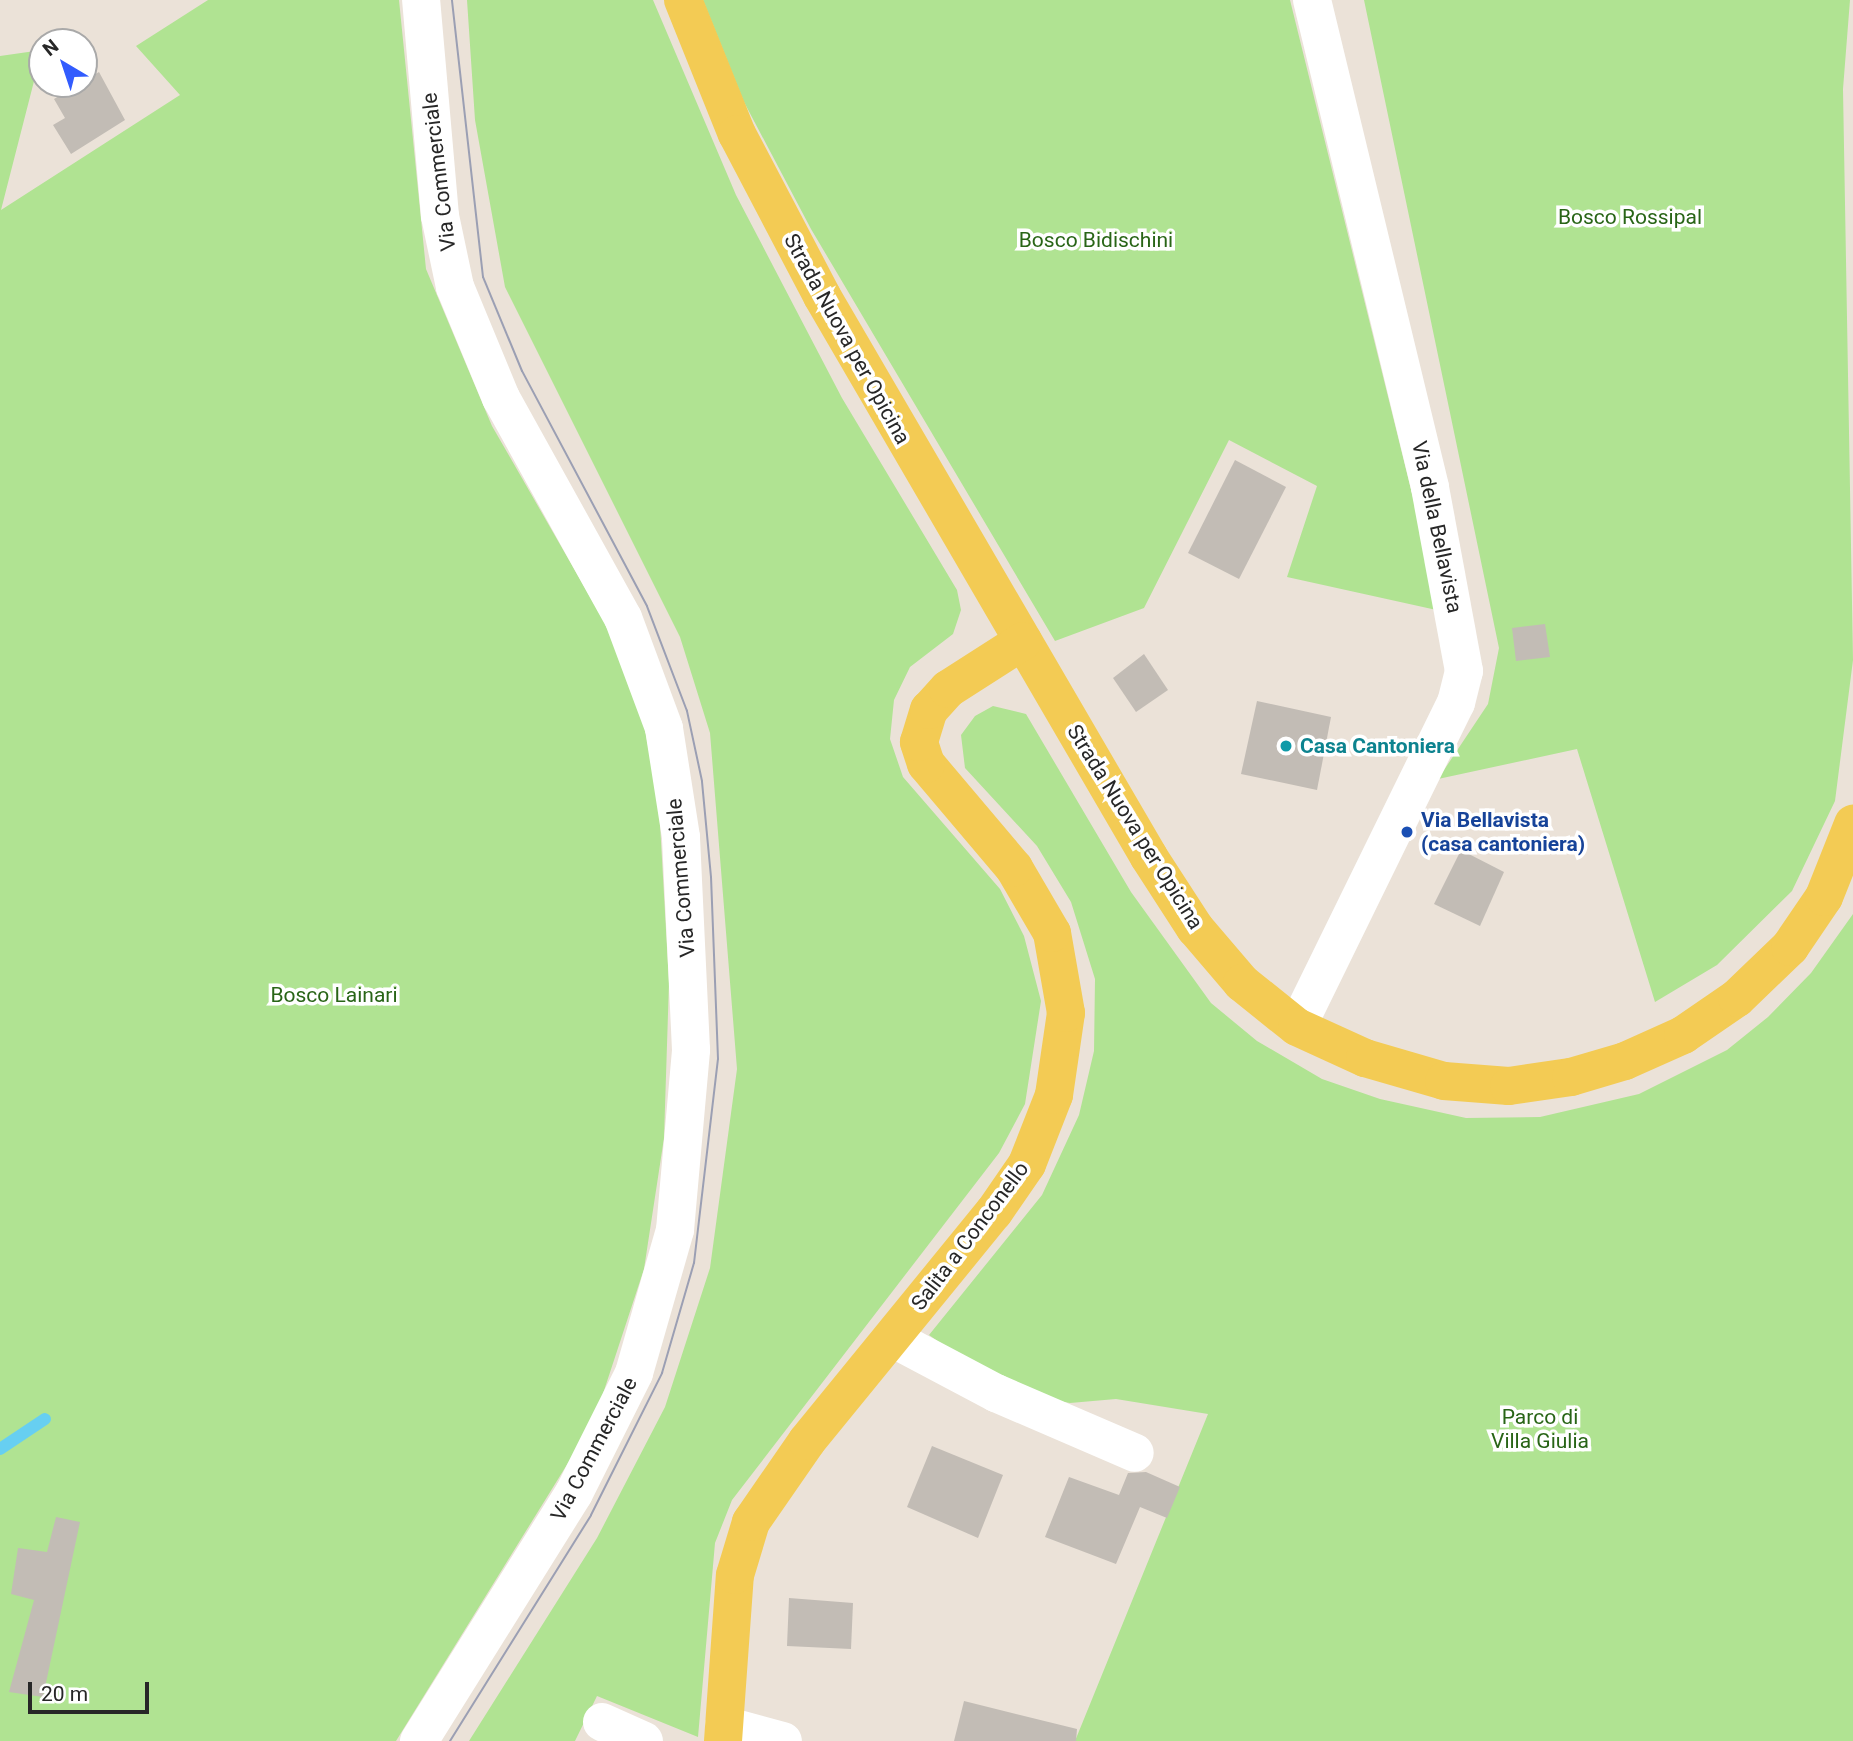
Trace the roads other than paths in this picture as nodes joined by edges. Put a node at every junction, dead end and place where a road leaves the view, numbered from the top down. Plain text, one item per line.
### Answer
1 (421, 0) edge
2 (683, 0) edge
3 (1312, 0) edge
4 (1023, 641) junction
5 (1853, 824) edge
6 (1297, 1027) junction
7 (892, 1338) junction
8 (1135, 1453) dead end
9 (603, 1722) dead end
10 (723, 1733) edge
11 (418, 1741) edge
12 (644, 1741) edge
13 (783, 1741) edge

1 - 11 street, Via Commerciale
2 - 4 main road, Strada Nuova per Opicina
3 - 6 street, Via della Bellavista
4 - 6 main road, Strada Nuova per Opicina
4 - 7 main road, Salita a Conconello
5 - 6 main road, Strada Nuova per Opicina
7 - 8 street
7 - 10 main road, Salita a Conconello
9 - 12 street
10 - 13 street, Salita a Conconello

